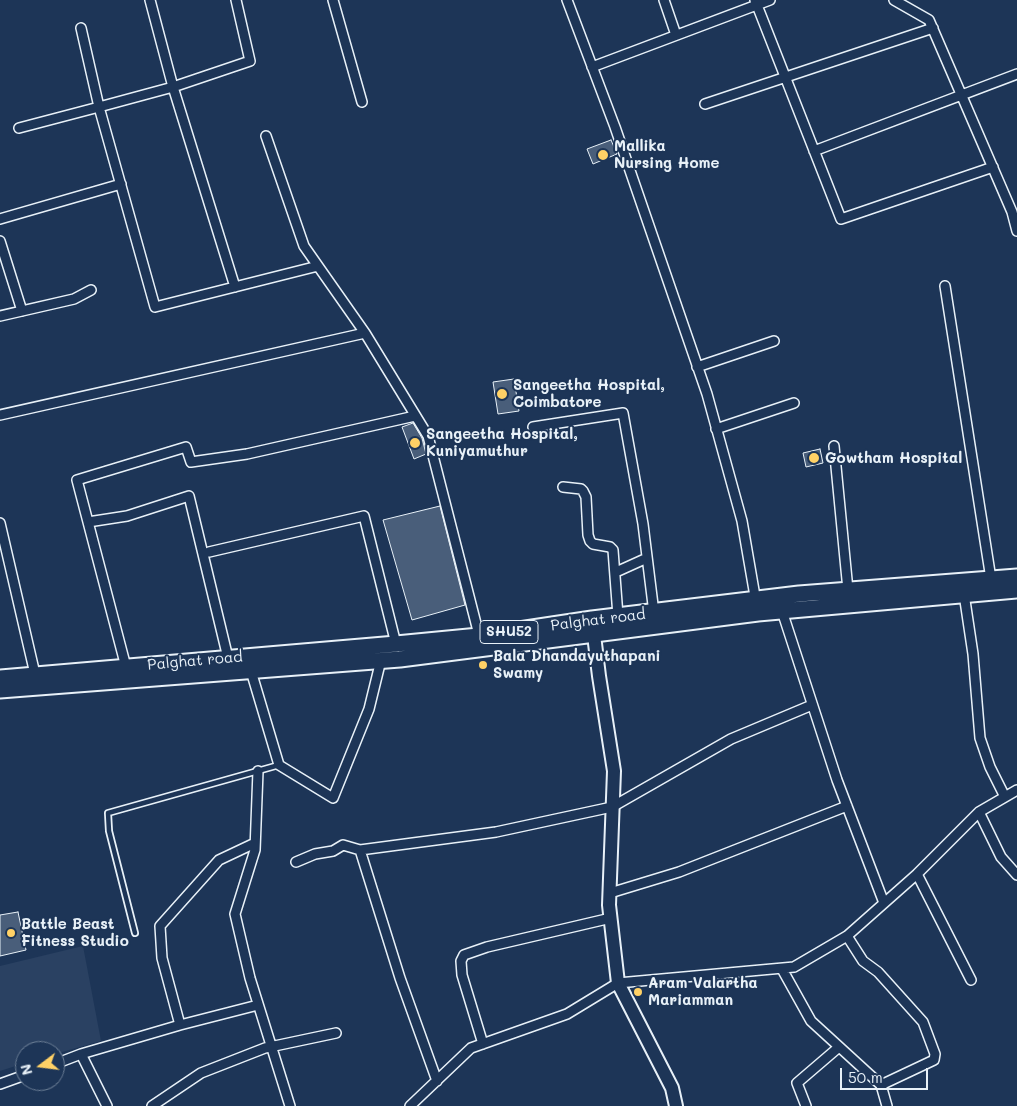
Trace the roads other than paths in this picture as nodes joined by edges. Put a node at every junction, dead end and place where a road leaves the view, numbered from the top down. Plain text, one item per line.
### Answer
1 (150, 0) edge
2 (236, 0) edge
3 (333, 0) edge
4 (567, 0) edge
5 (664, 0) edge
6 (770, 0) edge
7 (894, 0) edge
8 (756, 2) edge
9 (81, 28) dead end
10 (933, 28) junction
11 (676, 35) junction
12 (592, 67) junction
13 (1017, 74) edge
14 (786, 78) junction
15 (173, 87) junction
16 (963, 96) junction
17 (362, 102) dead end
18 (705, 104) dead end
19 (99, 106) junction
20 (19, 128) dead end
21 (266, 136) dead end
22 (814, 151) junction
23 (993, 167) junction
24 (121, 184) junction
25 (1014, 211) edge
26 (0, 219) edge
27 (1017, 231) edge
28 (0, 241) edge
29 (318, 266) junction
30 (945, 286) dead end
31 (235, 287) junction
32 (91, 290) dead end
33 (22, 311) junction
34 (0, 316) edge
35 (365, 332) junction
36 (774, 341) dead end
37 (697, 367) junction
38 (794, 403) dead end
39 (0, 415) edge
40 (415, 416) junction
41 (533, 427) dead end
42 (716, 429) junction
43 (834, 446) dead end
44 (563, 487) dead end
45 (88, 522) junction
46 (0, 523) edge
47 (209, 552) dead end
48 (647, 558) junction
49 (616, 572) junction
50 (1017, 577) edge
51 (991, 579) junction
52 (848, 590) junction
53 (1017, 590) edge
54 (964, 594) junction
55 (780, 604) junction
56 (757, 606) junction
57 (654, 613) junction
58 (618, 616) junction
59 (593, 626) junction
60 (480, 642) junction
61 (396, 644) junction
62 (228, 658) junction
63 (381, 660) junction
64 (126, 666) junction
65 (251, 671) junction
66 (35, 674) junction
67 (0, 678) edge
68 (0, 690) edge
69 (812, 705) junction
70 (279, 765) junction
71 (258, 771) junction
72 (1017, 790) edge
73 (1005, 797) junction
74 (847, 806) junction
75 (612, 807) junction
76 (978, 812) junction
77 (256, 842) junction
78 (360, 850) junction
79 (296, 862) dead end
80 (917, 874) junction
81 (1017, 875) edge
82 (610, 892) junction
83 (884, 902) junction
84 (611, 918) junction
85 (135, 933) dead end
86 (847, 936) junction
87 (782, 969) junction
88 (971, 980) dead end
89 (618, 983) junction
90 (258, 1005) junction
91 (180, 1025) junction
92 (336, 1033) dead end
93 (483, 1044) junction
94 (272, 1047) junction
95 (839, 1047) junction
96 (81, 1054) junction
97 (65, 1060) edge
98 (15, 1079) edge
99 (437, 1081) junction
100 (0, 1084) edge
101 (882, 1086) junction
102 (107, 1106) edge
103 (152, 1106) edge
104 (290, 1106) edge
105 (410, 1106) edge
106 (676, 1106) edge
107 (806, 1106) edge
108 (887, 1106) edge

1 - 15 street
2 - 15 street
3 - 17 street
4 - 12 street
5 - 11 street
6 - 8 street
7 - 10 street
8 - 11 street
8 - 14 street
9 - 19 street
10 - 14 street
10 - 16 street
11 - 12 street
12 - 37 street
13 - 16 street
14 - 18 street
14 - 22 street
15 - 19 street
15 - 31 street
16 - 22 street
16 - 23 street
19 - 20 street
19 - 24 street
21 - 29 street
22 - 23 street
23 - 25 street
24 - 26 street
24 - 31 street
25 - 27 street
28 - 33 street
29 - 31 street
29 - 35 street
30 - 51 street
32 - 33 street
33 - 34 street
35 - 39 street
35 - 40 street
36 - 37 street
37 - 42 street
38 - 42 street
40 - 45 street
40 - 60 street
41 - 48 street
42 - 56 street
43 - 52 street
44 - 49 street
45 - 62 street
45 - 64 street
46 - 66 street
47 - 61 street
48 - 49 street
48 - 57 street
49 - 58 street
50 - 51 main road, Palghat road / SHU52
51 - 52 main road, Palghat road / SHU52
52 - 55 main road, Palghat road / SHU52
53 - 54 main road, Palghat road / SHU52
54 - 55 main road, Palghat road / SHU52
54 - 73 street
55 - 56 main road, Palghat road / SHU52
55 - 69 street
56 - 57 main road, Palghat road / SHU52
56 - 59 main road, Palghat road / SHU52
57 - 58 main road, Palghat road / SHU52
58 - 59 main road, Palghat road / SHU52
59 - 60 main road, Palghat road / SHU52
59 - 75 street
60 - 61 main road, Palghat road / SHU52
60 - 63 main road, Palghat road / SHU52
61 - 62 main road, Palghat road / SHU52
62 - 64 main road, Palghat road / SHU52
63 - 65 main road, Palghat road / SHU52
63 - 70 street
64 - 66 main road, Palghat road / SHU52
65 - 68 main road, Palghat road / SHU52
65 - 70 street
66 - 67 main road, Palghat road / SHU52
69 - 74 street
69 - 75 street
70 - 71 lane
71 - 77 street
71 - 85 lane
72 - 73 street
73 - 76 street
74 - 82 street
74 - 83 street
75 - 78 street
75 - 82 street
76 - 80 street
76 - 81 street
77 - 90 street
77 - 91 street
78 - 79 street
78 - 99 street
80 - 83 street
80 - 88 street
82 - 84 street
83 - 86 street
84 - 89 street
84 - 93 street
86 - 87 street
86 - 101 street
87 - 89 street
87 - 95 street
89 - 93 street
89 - 106 street
90 - 91 street
90 - 94 street
91 - 96 street
92 - 94 street
93 - 99 street
94 - 103 street
94 - 104 street
95 - 101 street
95 - 107 street
96 - 97 street
96 - 102 street
98 - 100 street
99 - 105 street
101 - 108 street

